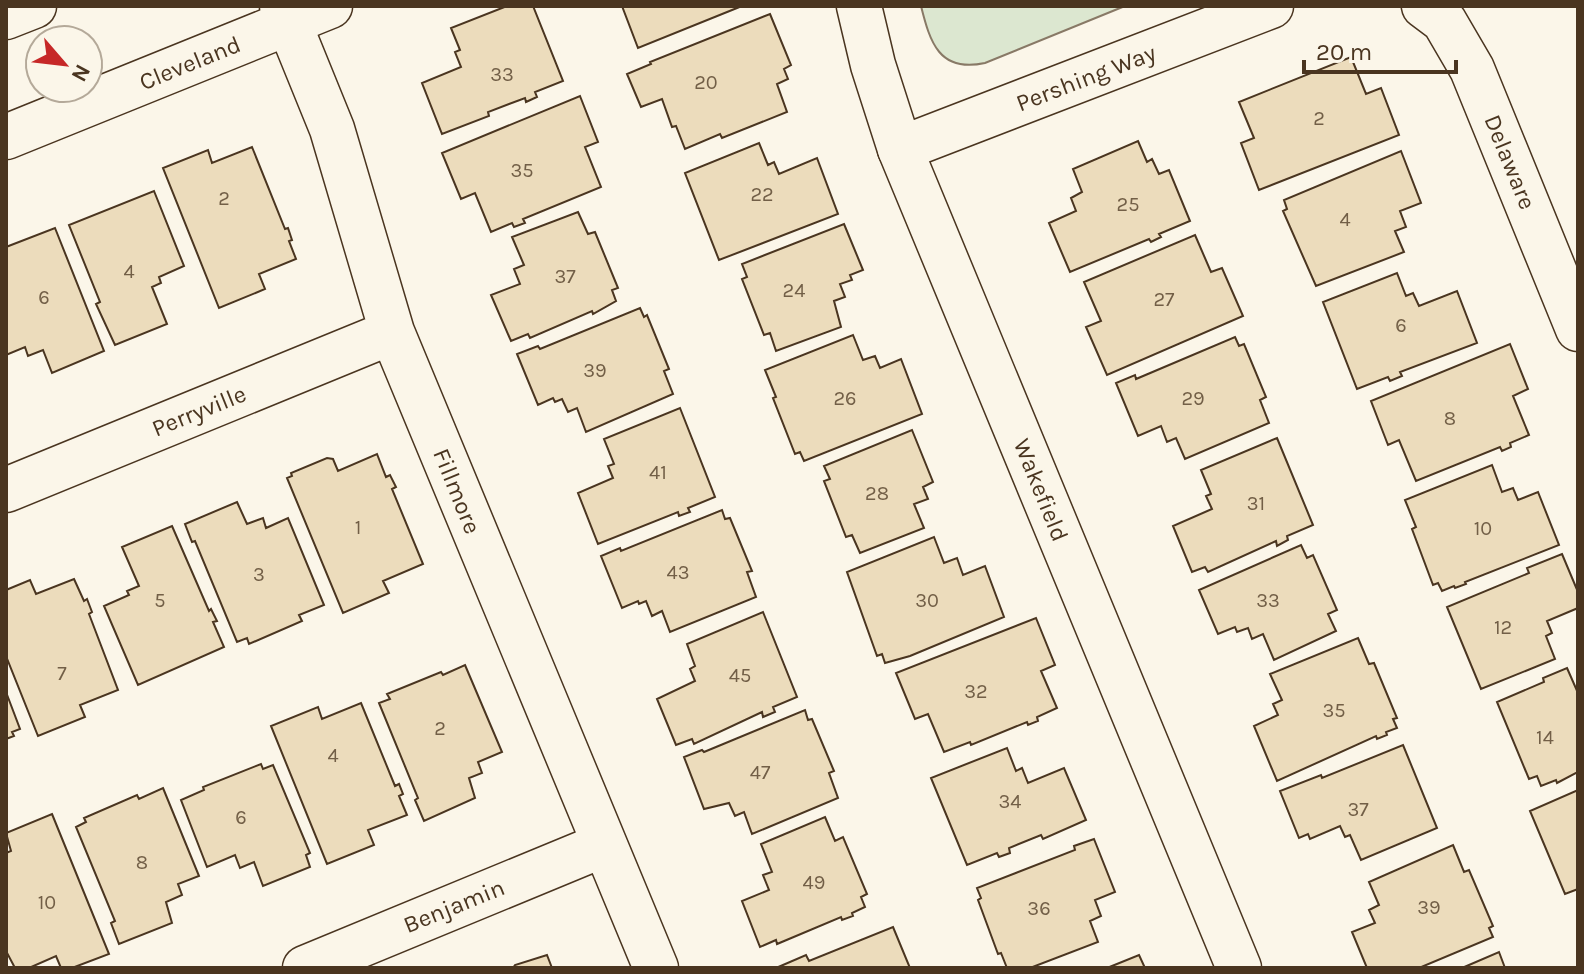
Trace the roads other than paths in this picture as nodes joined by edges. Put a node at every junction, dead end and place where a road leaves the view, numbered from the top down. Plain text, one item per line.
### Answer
1 (34, 6) edge
2 (330, 6) edge
3 (859, 6) edge
4 (1271, 6) edge
5 (1424, 6) edge
6 (286, 14) edge
7 (6, 17) edge
8 (6, 137) edge
9 (900, 149) junction
10 (1578, 329) edge
11 (392, 332) junction
12 (6, 490) edge
13 (603, 845) junction
14 (305, 968) edge
15 (656, 968) edge
16 (1239, 968) edge

1 - 7 street
2 - 6 street, Cleveland
3 - 9 street, Wakefield
4 - 9 street, Pershing Way
5 - 10 street, Delaware
6 - 8 street, Cleveland
6 - 11 street, Fillmore
9 - 16 street, Wakefield
11 - 12 street, Perryville
11 - 13 street, Fillmore
13 - 14 street, Benjamin
13 - 15 street, Fillmore

